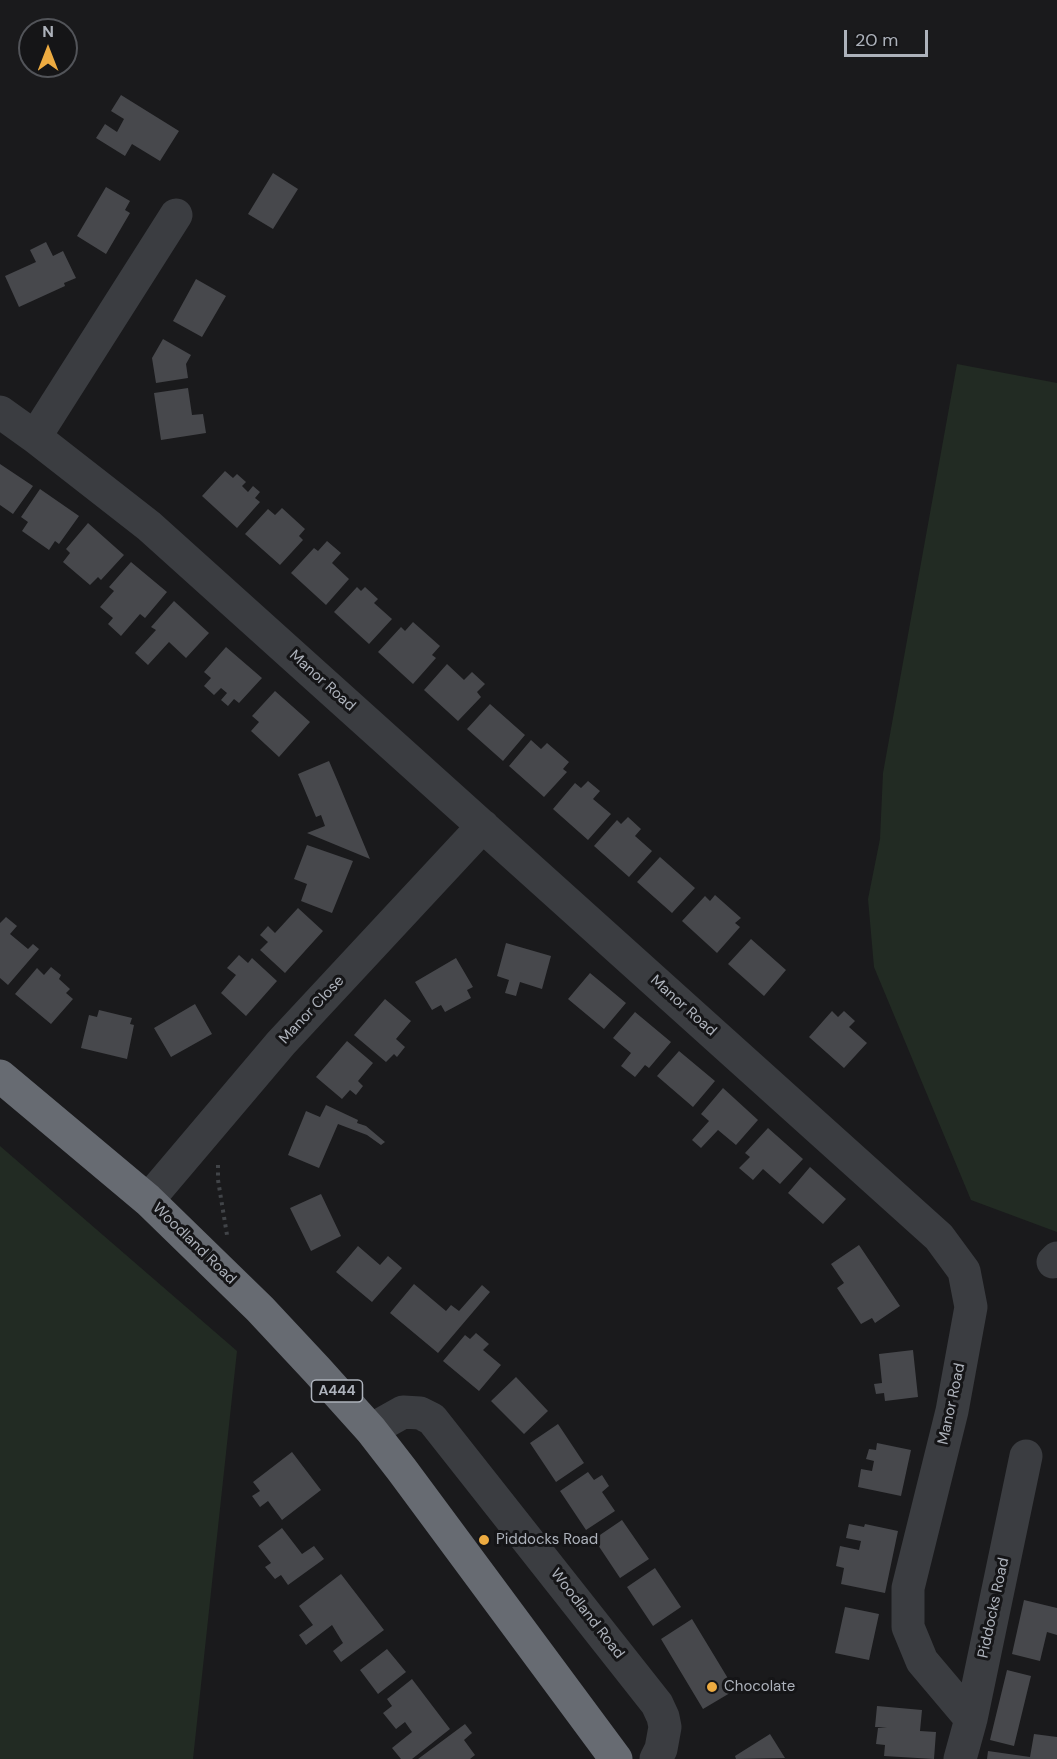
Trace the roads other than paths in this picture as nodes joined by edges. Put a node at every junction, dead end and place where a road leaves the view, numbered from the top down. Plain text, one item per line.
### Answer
1 (176, 215) dead end
2 (0, 412) edge
3 (35, 437) junction
4 (483, 826) junction
5 (0, 1076) edge
6 (148, 1200) junction
7 (371, 1430) junction
8 (1026, 1456) dead end
9 (971, 1719) junction
10 (616, 1759) edge
11 (657, 1759) edge
12 (960, 1759) edge

1 - 3 street
2 - 3 street, Manor Road
3 - 4 street, Manor Road
4 - 6 street, Manor Close
4 - 9 street, Manor Road
5 - 6 highway, Woodland Road / A444
6 - 7 highway, Woodland Road / A444
7 - 10 highway, Woodland Road / A444
7 - 11 street, Woodland Road
8 - 9 street, Piddocks Road
9 - 12 street, Piddocks Road

